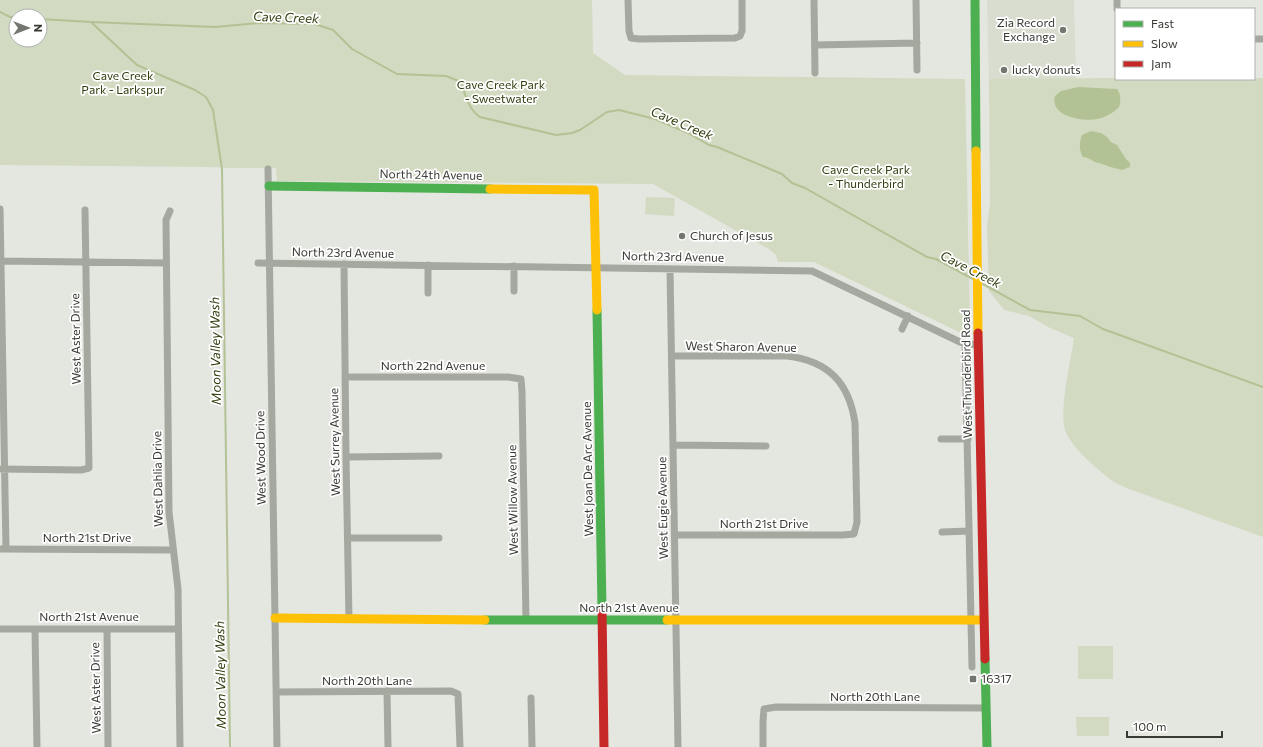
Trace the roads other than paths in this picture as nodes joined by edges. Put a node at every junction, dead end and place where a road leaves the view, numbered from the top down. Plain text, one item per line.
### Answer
1 (628, 0) edge
2 (742, 0) edge
3 (814, 0) edge
4 (916, 0) edge
5 (976, 0) edge
6 (916, 43) junction
7 (815, 45) junction
8 (917, 70) dead end
9 (815, 73) dead end
10 (268, 168) dead end
11 (268, 186) junction
12 (594, 190) joint
13 (0, 209) edge
14 (85, 210) dead end
15 (170, 211) dead end
16 (1, 261) edge
17 (86, 262) junction
18 (166, 263) junction
19 (258, 263) dead end
20 (269, 263) junction
21 (344, 264) junction
22 (428, 265) junction
23 (514, 266) junction
24 (596, 267) junction
25 (670, 269) junction
26 (514, 291) dead end
27 (428, 293) dead end
28 (908, 316) junction
29 (902, 329) dead end
30 (965, 343) junction
31 (978, 344) junction
32 (672, 356) junction
33 (345, 377) junction
34 (521, 379) joint
35 (941, 439) dead end
36 (968, 439) junction
37 (673, 445) junction
38 (766, 446) dead end
39 (439, 456) dead end
40 (346, 457) junction
41 (2, 469) edge
42 (969, 531) junction
43 (942, 532) dead end
44 (854, 534) joint
45 (675, 535) junction
46 (348, 538) junction
47 (439, 538) dead end
48 (3, 549) edge
49 (173, 550) junction
50 (275, 618) junction
51 (349, 618) junction
52 (526, 620) junction
53 (602, 620) junction
54 (676, 620) junction
55 (984, 620) junction
56 (971, 621) junction
57 (0, 629) edge
58 (35, 629) junction
59 (107, 629) junction
60 (178, 629) junction
61 (972, 667) dead end
62 (387, 691) junction
63 (276, 692) junction
64 (531, 698) dead end
65 (986, 708) junction
66 (37, 747) edge
67 (108, 747) edge
68 (180, 747) edge
69 (277, 747) edge
70 (388, 747) edge
71 (460, 747) edge
72 (532, 747) edge
73 (604, 747) edge
74 (678, 747) edge
75 (763, 747) edge
76 (987, 747) edge

1 - 2 street
3 - 7 street
4 - 6 street
5 - 31 street, West Thunderbird Road
6 - 7 street
6 - 8 street
7 - 9 street
10 - 11 street, West Wood Drive
11 - 12 street, North 24th Avenue
11 - 20 street, West Wood Drive
12 - 24 street, West Joan De Arc Avenue
13 - 16 street
14 - 17 street, West Aster Drive
15 - 18 street, West Dahlia Drive
16 - 17 street
16 - 41 street
17 - 18 street
17 - 41 street, West Aster Drive
18 - 49 street, West Dahlia Drive
19 - 20 street, North 23rd Avenue
20 - 21 street, North 23rd Avenue
20 - 50 street, West Wood Drive
21 - 22 street, North 23rd Avenue
21 - 33 street, West Surrey Avenue
22 - 23 street, North 23rd Avenue
22 - 27 street
23 - 24 street, North 23rd Avenue
23 - 26 street
24 - 25 street, North 23rd Avenue
24 - 53 street, West Joan De Arc Avenue
25 - 28 street, North 23rd Avenue
25 - 32 street, West Eugie Avenue
28 - 29 street
28 - 30 street, North 23rd Avenue
30 - 31 street, North 23rd Avenue
30 - 36 street, West Thunderbird Road
31 - 55 street, West Thunderbird Road
32 - 37 street, West Eugie Avenue
32 - 44 street, West Sharon Avenue
33 - 34 street, North 22nd Avenue
33 - 40 street, West Surrey Avenue
34 - 52 street, West Willow Avenue
35 - 36 street, West Thunderbird Road
36 - 42 street, West Thunderbird Road
37 - 38 street
37 - 45 street, West Eugie Avenue
39 - 40 street
40 - 46 street, West Surrey Avenue
41 - 48 street
42 - 43 street
42 - 56 street, West Thunderbird Road
44 - 45 street, North 21st Drive
45 - 54 street, West Eugie Avenue
46 - 47 street
46 - 51 street, West Surrey Avenue
48 - 49 street, North 21st Drive
49 - 60 street, West Dahlia Drive
50 - 51 street, North 21st Avenue
50 - 63 street, West Wood Drive
51 - 52 street, North 21st Avenue
52 - 53 street, North 21st Avenue
53 - 54 street, North 21st Avenue
53 - 73 street, West Joan De Arc Avenue
54 - 56 street, North 21st Avenue
54 - 74 street, West Eugie Avenue
55 - 56 street, North 21st Avenue
55 - 65 street, West Thunderbird Road
56 - 61 street, West Thunderbird Road
57 - 58 street, North 21st Avenue
58 - 59 street, North 21st Avenue
58 - 66 street
59 - 60 street, North 21st Avenue
59 - 67 street, West Aster Drive
60 - 68 street, West Dahlia Drive
62 - 63 street, North 20th Lane
62 - 70 street
62 - 71 street, North 20th Lane
63 - 69 street, West Wood Drive
64 - 72 street
65 - 75 street, North 20th Lane
65 - 76 street, West Thunderbird Road

